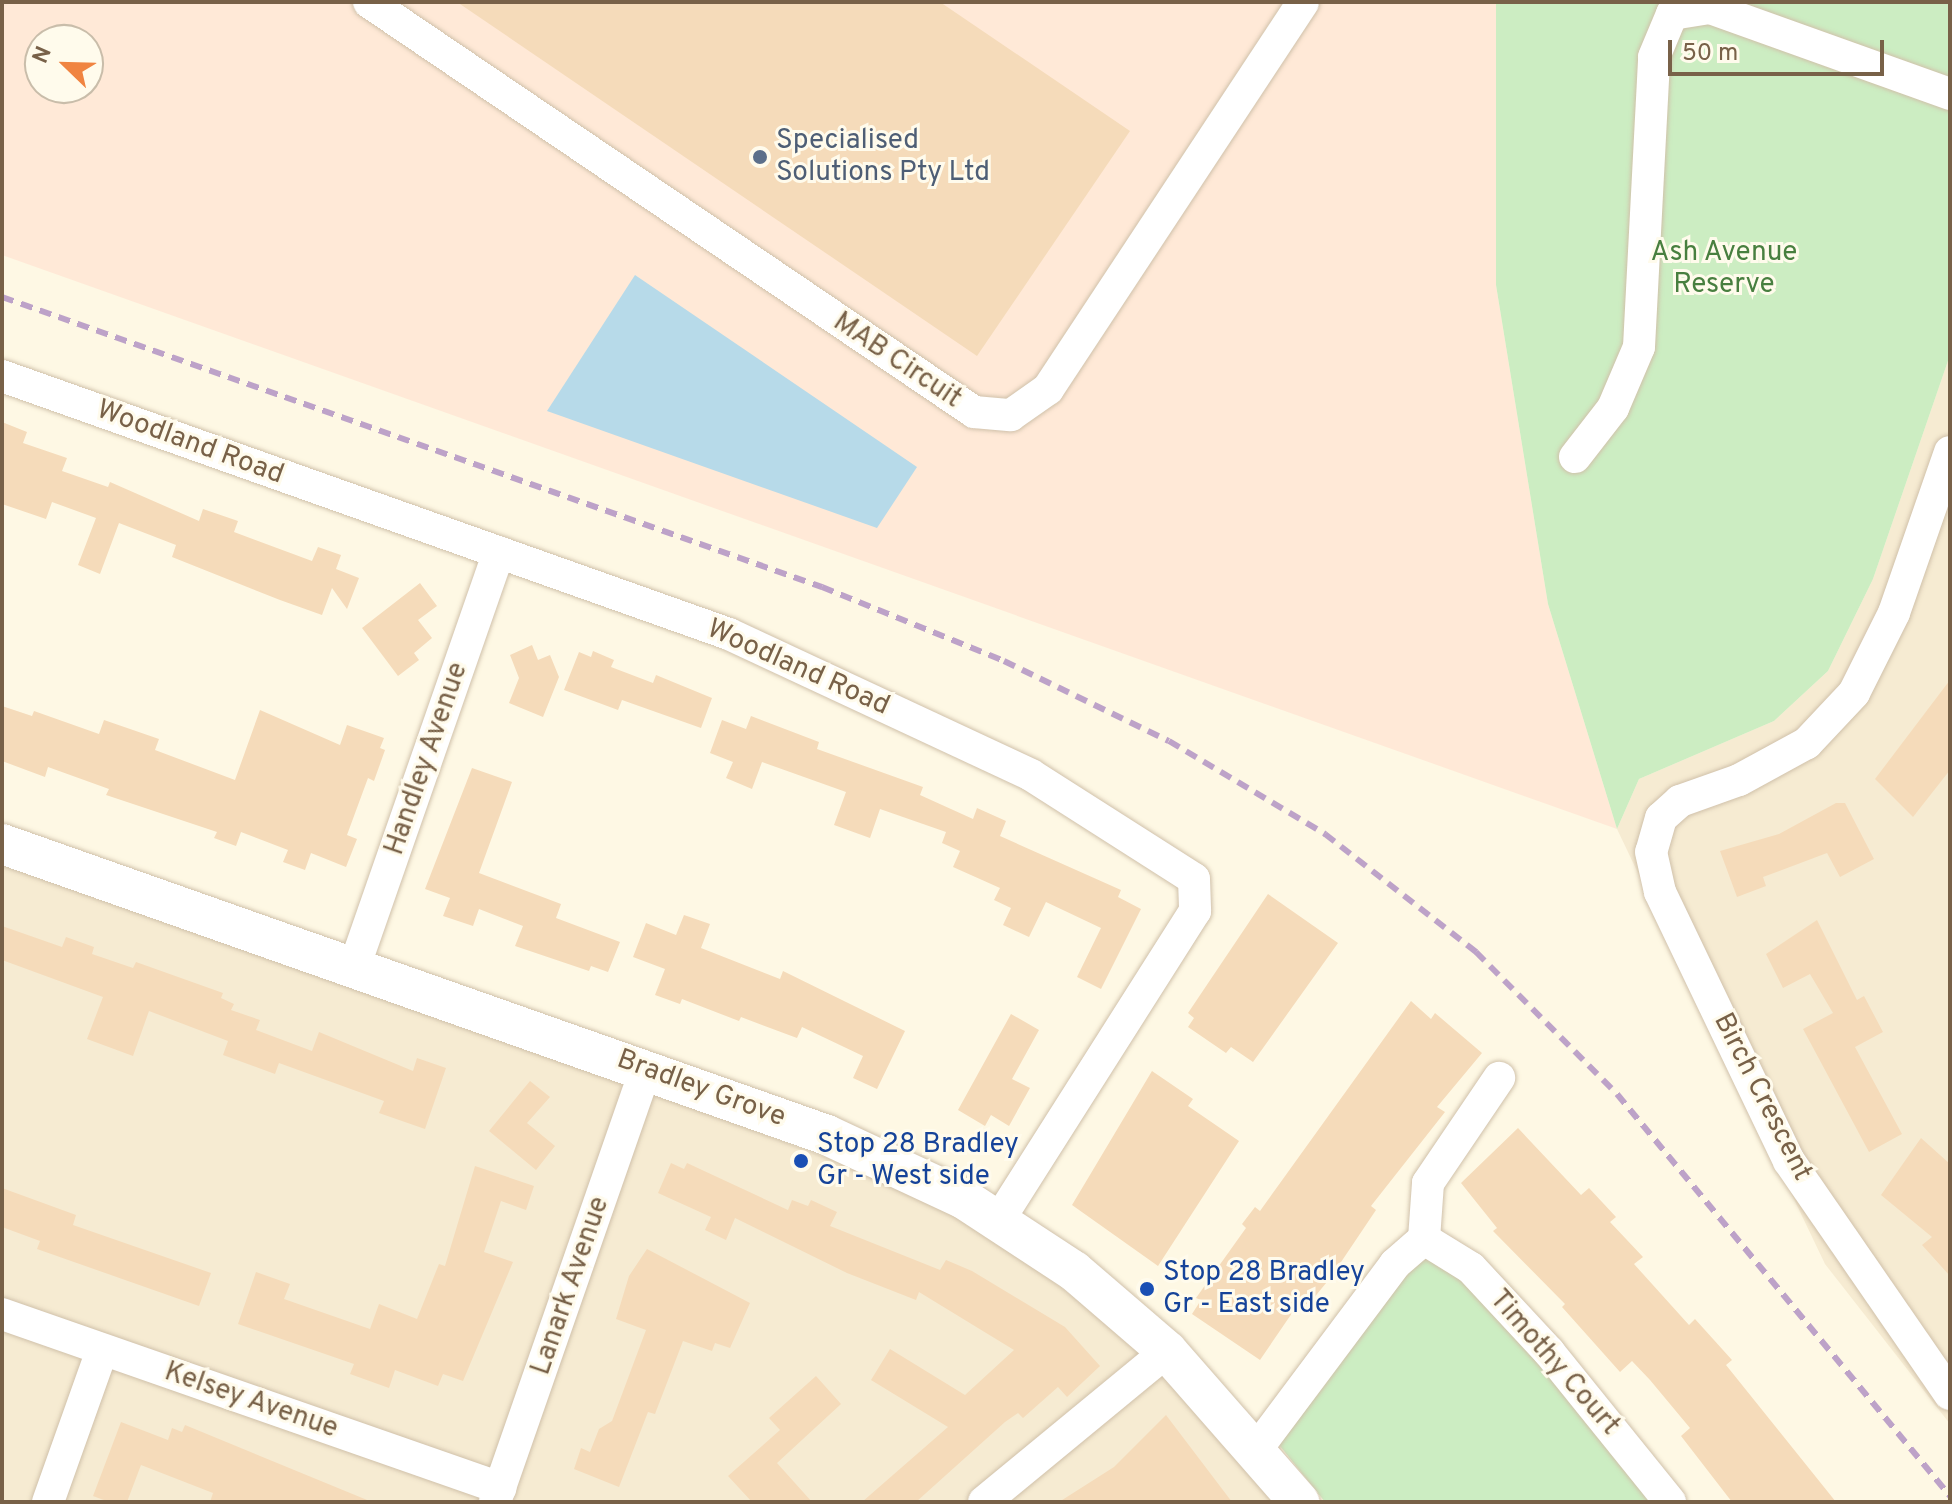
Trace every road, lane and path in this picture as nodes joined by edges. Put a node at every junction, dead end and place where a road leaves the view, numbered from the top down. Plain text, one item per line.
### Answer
1 (369, 2) edge
2 (1303, 2) edge
3 (1950, 94) edge
4 (2, 376) edge
5 (1950, 452) edge
6 (1575, 457) dead end
7 (499, 552) junction
8 (2, 844) edge
9 (355, 965) junction
10 (646, 1069) junction
11 (1499, 1078) dead end
12 (999, 1220) junction
13 (1424, 1239) junction
14 (2, 1314) edge
15 (102, 1350) junction
16 (1167, 1351) junction
17 (1944, 1375) edge
18 (1256, 1450) junction
19 (497, 1495) edge
20 (48, 1502) edge
21 (984, 1502) edge
22 (1299, 1502) edge
23 (1670, 1502) edge

1 - 2 street, MAB Circuit
3 - 6 street
4 - 7 street, Woodland Road
5 - 17 street, Birch Crescent
7 - 9 street, Handley Avenue
7 - 12 street, Woodland Road
8 - 9 street, Bradley Grove
9 - 10 street, Bradley Grove
10 - 12 street, Bradley Grove
10 - 19 street, Lanark Avenue
11 - 13 street
12 - 16 street, Bradley Grove
13 - 18 street
13 - 23 street, Timothy Court
14 - 15 street, Kelsey Avenue
15 - 19 street, Kelsey Avenue
15 - 20 street
16 - 18 street, Bradley Grove
16 - 21 street
18 - 22 street, Bradley Grove

